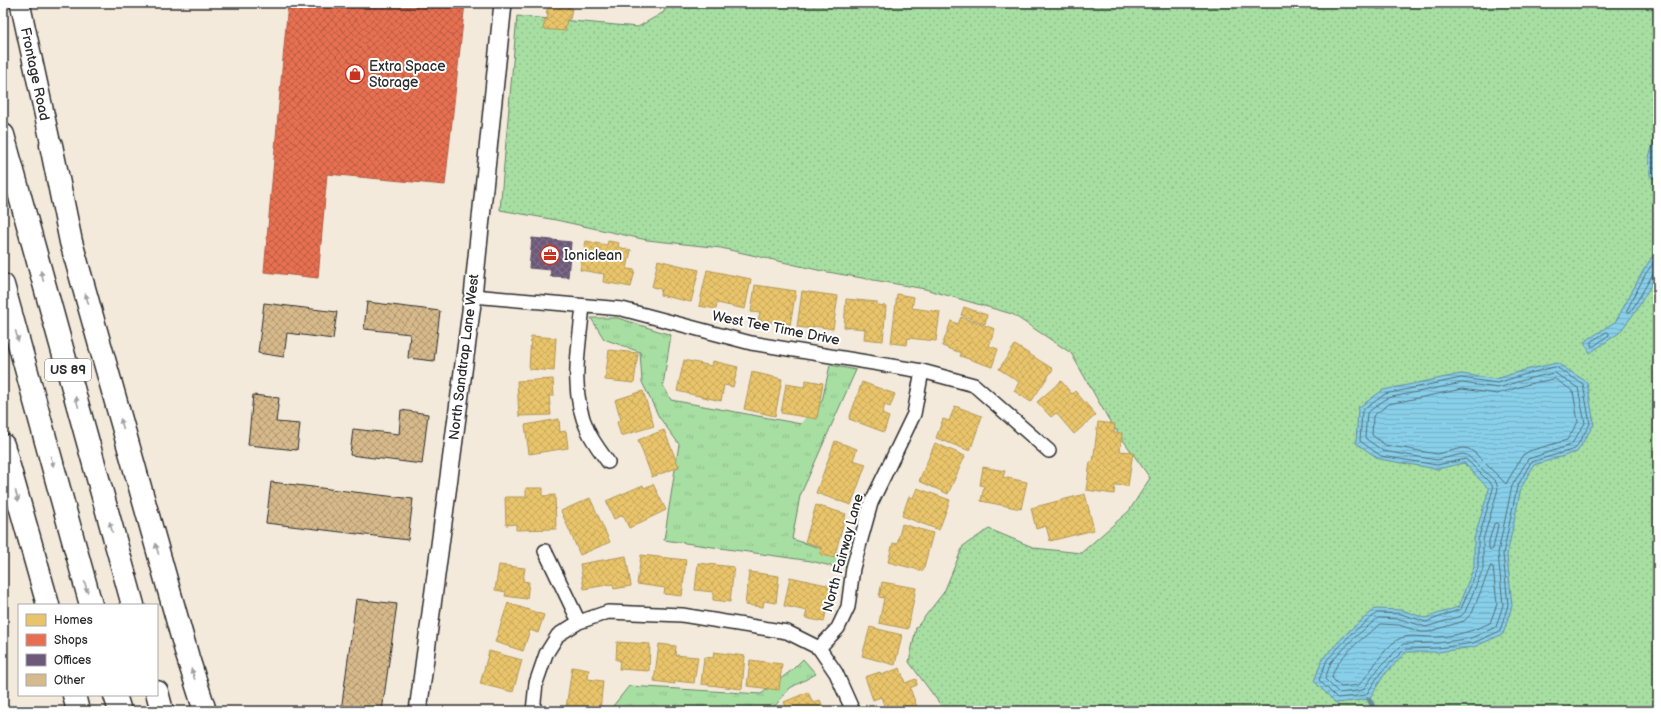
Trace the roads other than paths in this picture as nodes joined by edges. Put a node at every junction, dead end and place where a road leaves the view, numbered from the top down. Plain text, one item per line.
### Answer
1 (21, 3) edge
2 (503, 3) edge
3 (3, 135) edge
4 (51, 145) joint
5 (3, 285) edge
6 (473, 296) junction
7 (583, 306) junction
8 (922, 371) junction
9 (3, 445) edge
10 (1050, 451) dead end
11 (608, 462) dead end
12 (545, 551) dead end
13 (48, 604) edge
14 (91, 604) edge
15 (133, 604) edge
16 (579, 622) junction
17 (819, 648) junction
18 (74, 696) edge
19 (115, 696) edge
20 (158, 696) edge
21 (78, 711) edge
22 (120, 711) edge
23 (162, 711) edge
24 (205, 711) edge
25 (418, 711) edge
26 (532, 711) edge
27 (853, 711) edge

1 - 4 main road, Frontage Road
2 - 6 street, North Sandtrap Lane West
15 -> 3 highway, US 89
24 -> 4 highway
5 -> 14 highway, US 89
6 - 7 street, West Tee Time Drive
6 - 25 street, North Sandtrap Lane West
7 - 8 street, West Tee Time Drive
7 - 11 street
8 - 10 street, West Tee Time Drive
8 - 17 street, North Fairway Lane
9 -> 13 highway
12 - 16 street
16 - 17 street
16 - 26 street
17 - 27 street
18 - 21 highway
19 - 22 highway
20 - 23 highway

